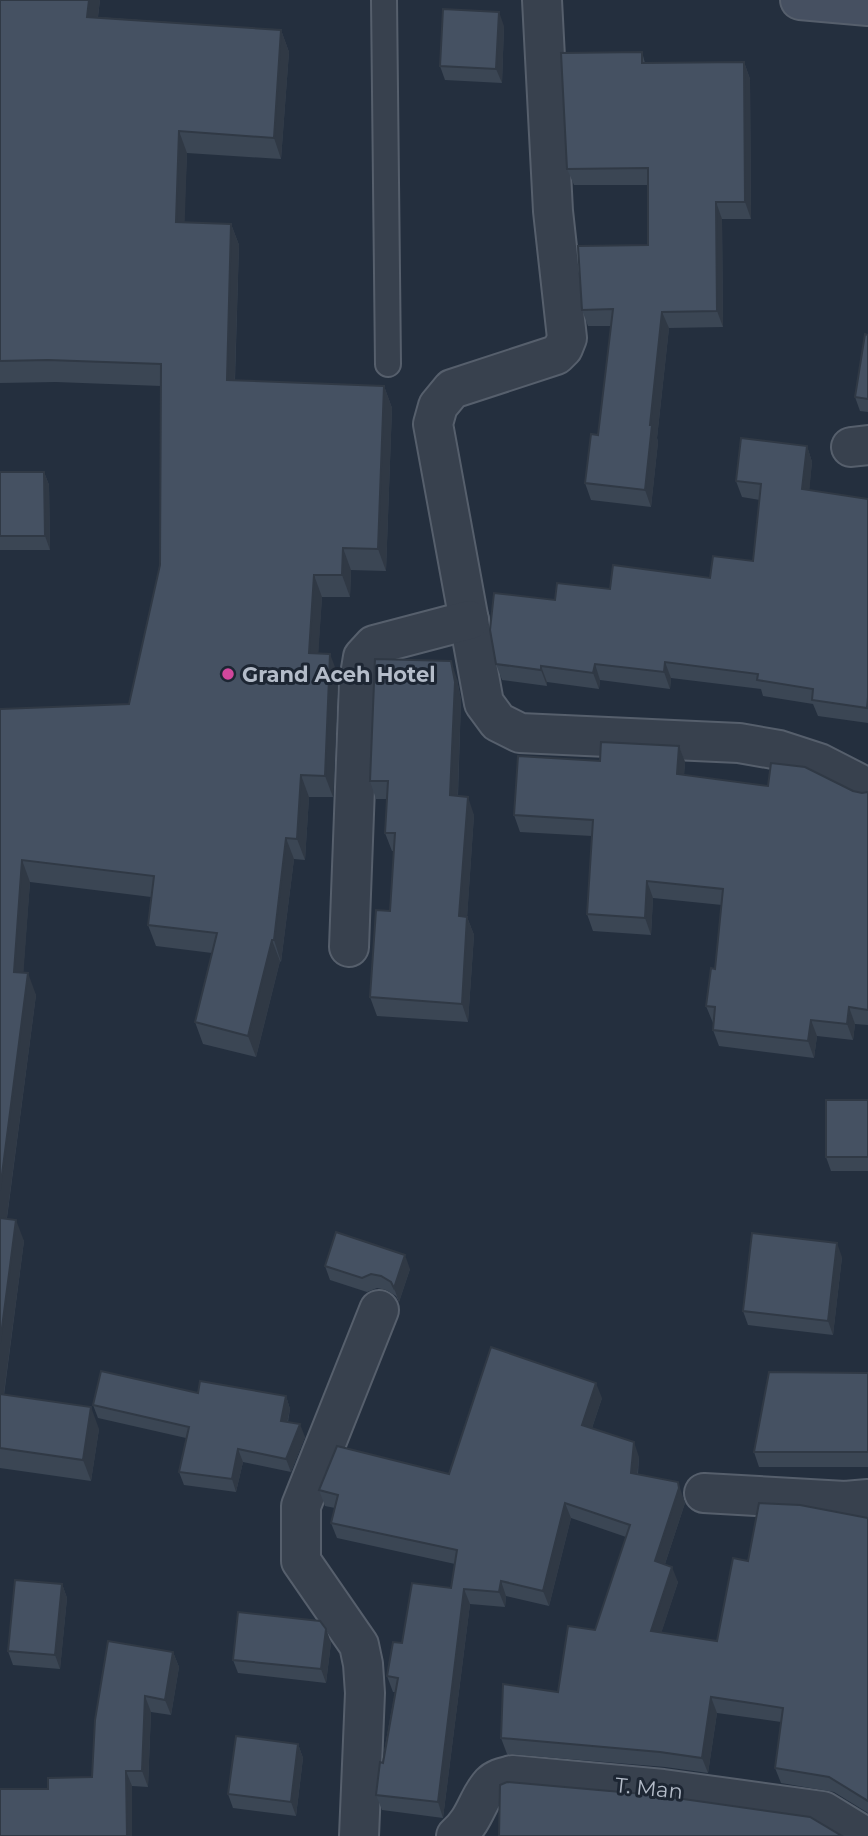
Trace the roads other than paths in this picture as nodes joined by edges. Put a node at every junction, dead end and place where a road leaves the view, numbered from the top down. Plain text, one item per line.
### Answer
1 (384, 0) edge
2 (542, 0) edge
3 (800, 0) edge
4 (868, 6) edge
5 (388, 363) dead end
6 (469, 620) junction
7 (868, 788) edge
8 (349, 947) dead end
9 (379, 1310) dead end
10 (704, 1493) dead end
11 (868, 1499) edge
12 (359, 1836) edge
13 (456, 1836) edge
14 (864, 1836) edge

1 - 5 lane
2 - 6 street
3 - 4 main road
6 - 7 street
6 - 8 street
9 - 12 street
10 - 11 street
13 - 14 street, T. Man

